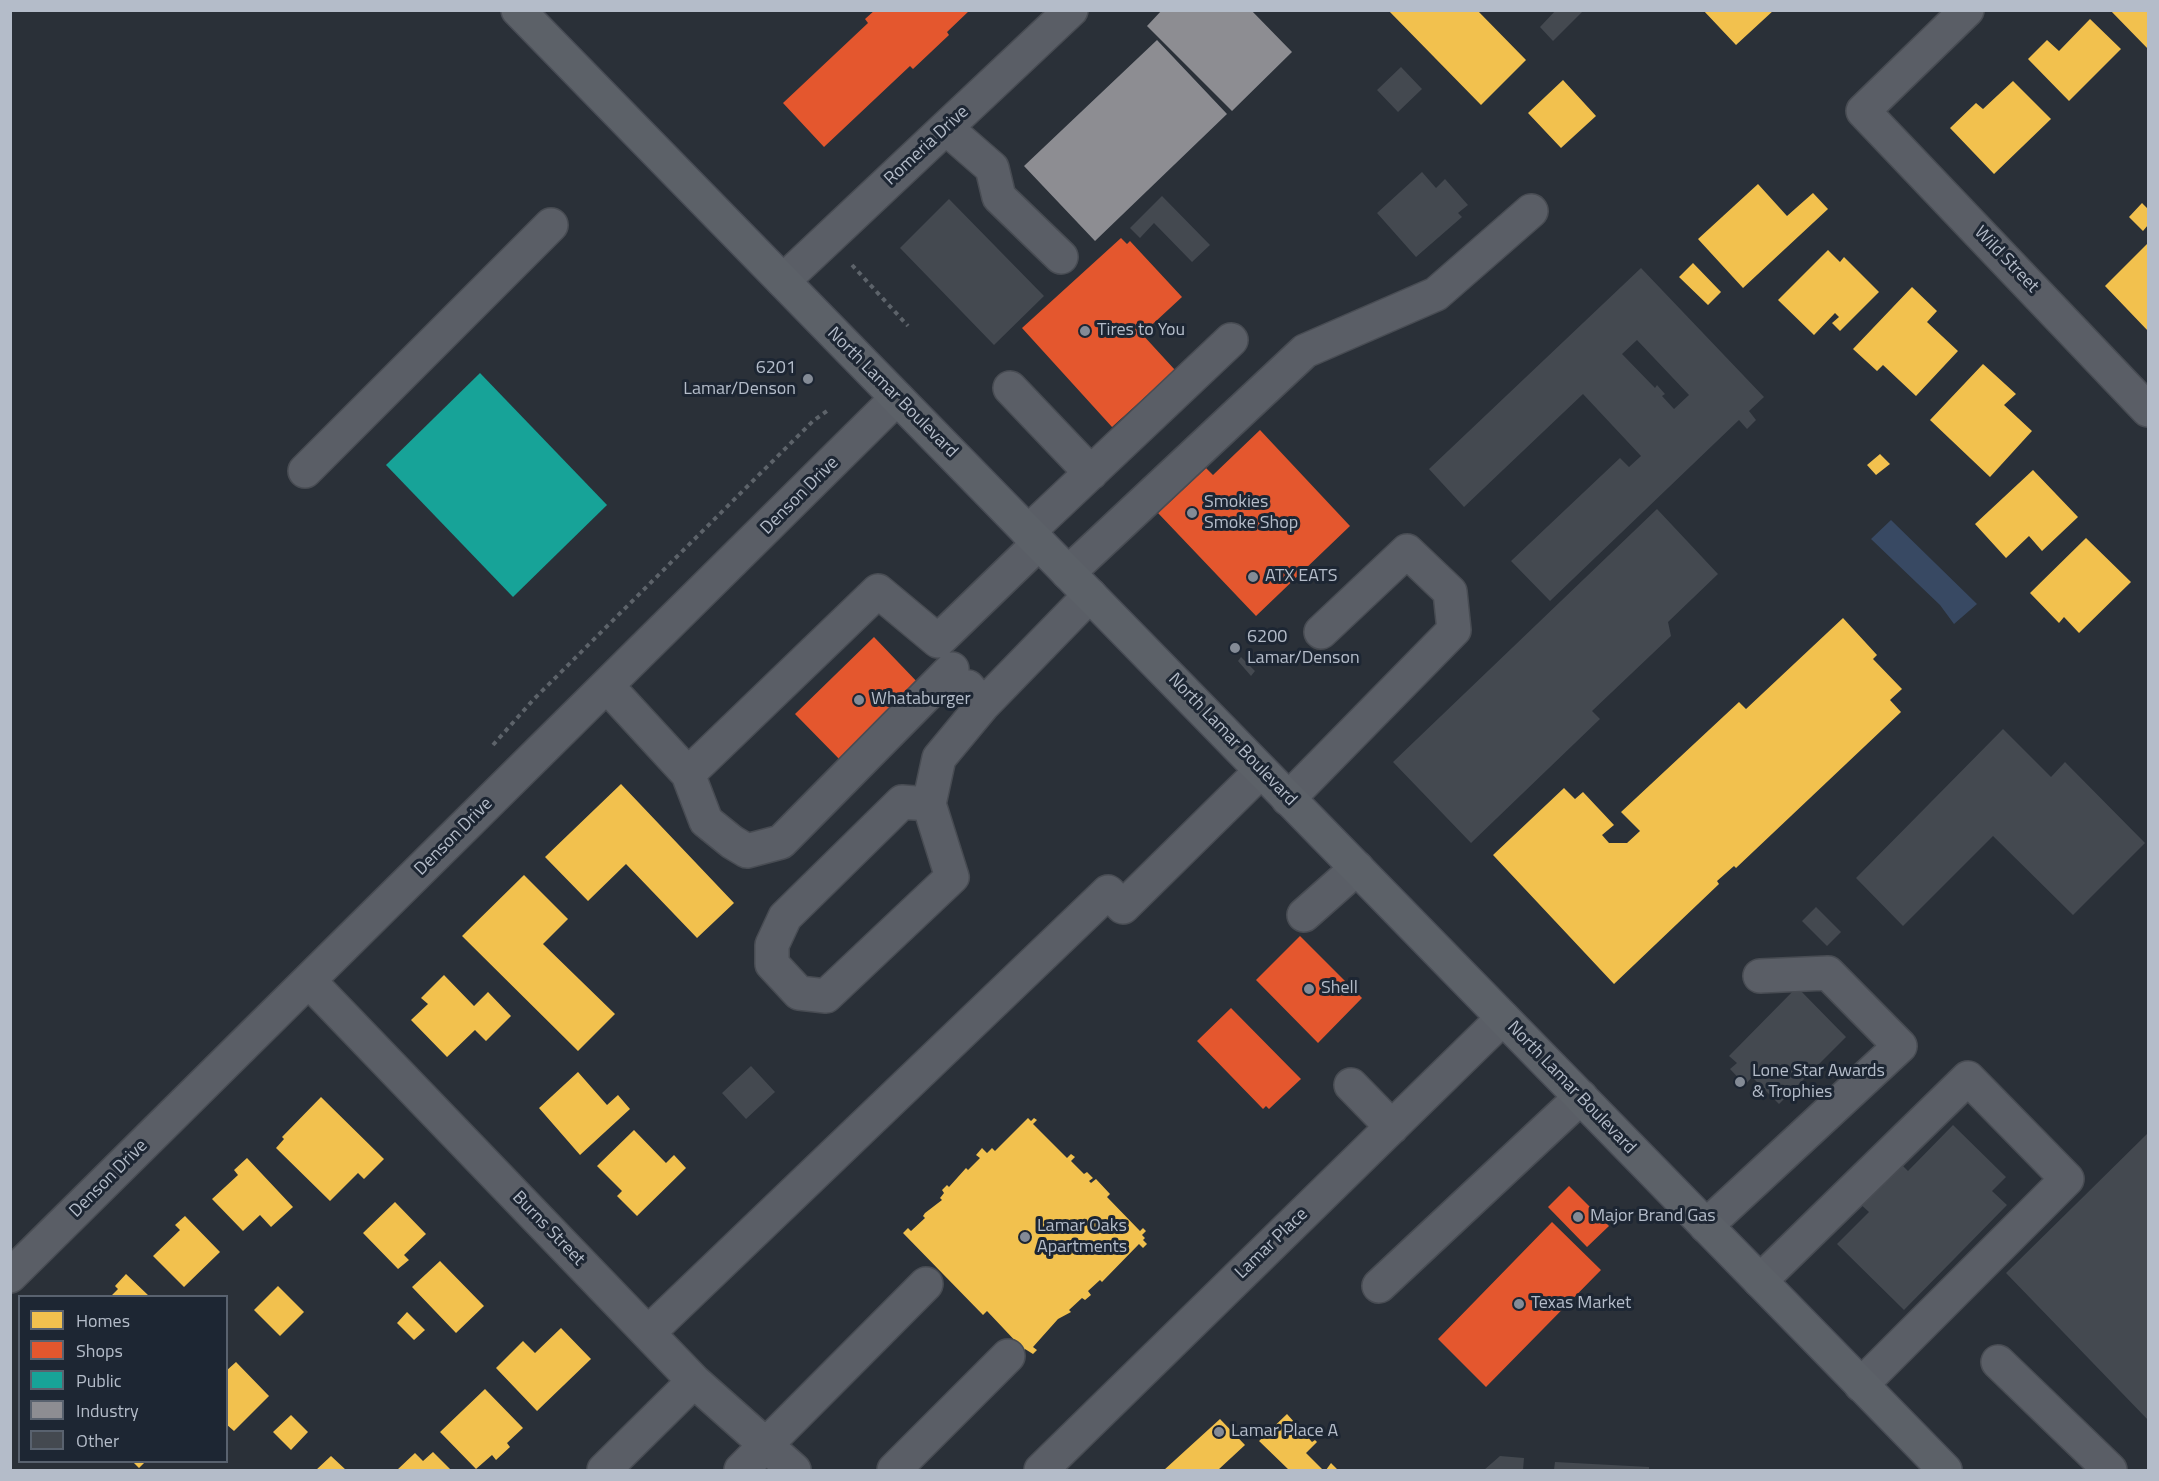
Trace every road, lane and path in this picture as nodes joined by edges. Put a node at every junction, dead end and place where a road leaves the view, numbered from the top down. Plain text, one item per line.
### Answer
1 (518, 10) edge
2 (1071, 10) edge
3 (1967, 10) edge
4 (946, 128) junction
5 (1531, 211) dead end
6 (551, 225) dead end
7 (1061, 256) dead end
8 (851, 264) dead end
9 (783, 281) junction
10 (908, 326) dead end
11 (1231, 340) dead end
12 (1010, 388) dead end
13 (897, 398) junction
14 (2148, 410) edge
15 (305, 471) dead end
16 (1091, 473) junction
17 (1034, 538) junction
18 (1079, 584) junction
19 (1321, 632) dead end
20 (945, 655) junction
21 (607, 686) junction
22 (983, 705) junction
23 (1261, 771) junction
24 (688, 774) junction
25 (1288, 799) junction
26 (929, 804) junction
27 (1356, 868) junction
28 (1304, 915) dead end
29 (1760, 976) dead end
30 (309, 981) junction
31 (1503, 1018) junction
32 (1351, 1085) dead end
33 (1581, 1097) junction
34 (1392, 1127) junction
35 (1706, 1226) junction
36 (10, 1276) edge
37 (1760, 1281) junction
38 (926, 1284) dead end
39 (1379, 1286) dead end
40 (648, 1333) junction
41 (1008, 1356) dead end
42 (1998, 1362) dead end
43 (694, 1381) junction
44 (1862, 1385) junction
45 (766, 1447) junction
46 (604, 1470) edge
47 (741, 1470) edge
48 (794, 1470) edge
49 (894, 1470) edge
50 (1041, 1470) edge
51 (1945, 1470) edge
52 (2110, 1470) edge

1 - 9 main road, North Lamar Boulevard
2 - 4 street, Romeria Drive
3 - 14 street, Wild Street
4 - 7 street
4 - 9 street, Romeria Drive
5 - 18 street
6 - 15 street
8 - 10 path
9 - 13 main road, North Lamar Boulevard
11 - 16 street
12 - 16 street
13 - 17 main road, North Lamar Boulevard
13 - 21 street, Denson Drive
16 - 17 street
17 - 18 main road, North Lamar Boulevard
17 - 20 street
18 - 22 street
18 - 23 main road, North Lamar Boulevard
19 - 25 street
20 - 22 street
20 - 24 street
20 - 24 street
21 - 24 street
21 - 30 street, Denson Drive
22 - 26 street
23 - 25 main road, North Lamar Boulevard
23 - 40 street
25 - 27 main road, North Lamar Boulevard
26 - 26 street
27 - 28 street
27 - 31 main road, North Lamar Boulevard
29 - 35 street
30 - 36 street, Denson Drive
30 - 40 street, Burns Street
31 - 33 main road, North Lamar Boulevard
31 - 34 street, Lamar Place
32 - 34 street
33 - 35 main road, North Lamar Boulevard
33 - 39 street
34 - 50 street, Lamar Place
35 - 37 main road, North Lamar Boulevard
37 - 44 main road, North Lamar Boulevard
37 - 44 street
38 - 45 street
40 - 43 street, Burns Street
41 - 49 street
42 - 52 street
43 - 45 street, Burns Street
43 - 46 street
44 - 51 main road, North Lamar Boulevard
45 - 47 street
45 - 48 street, Burns Street

